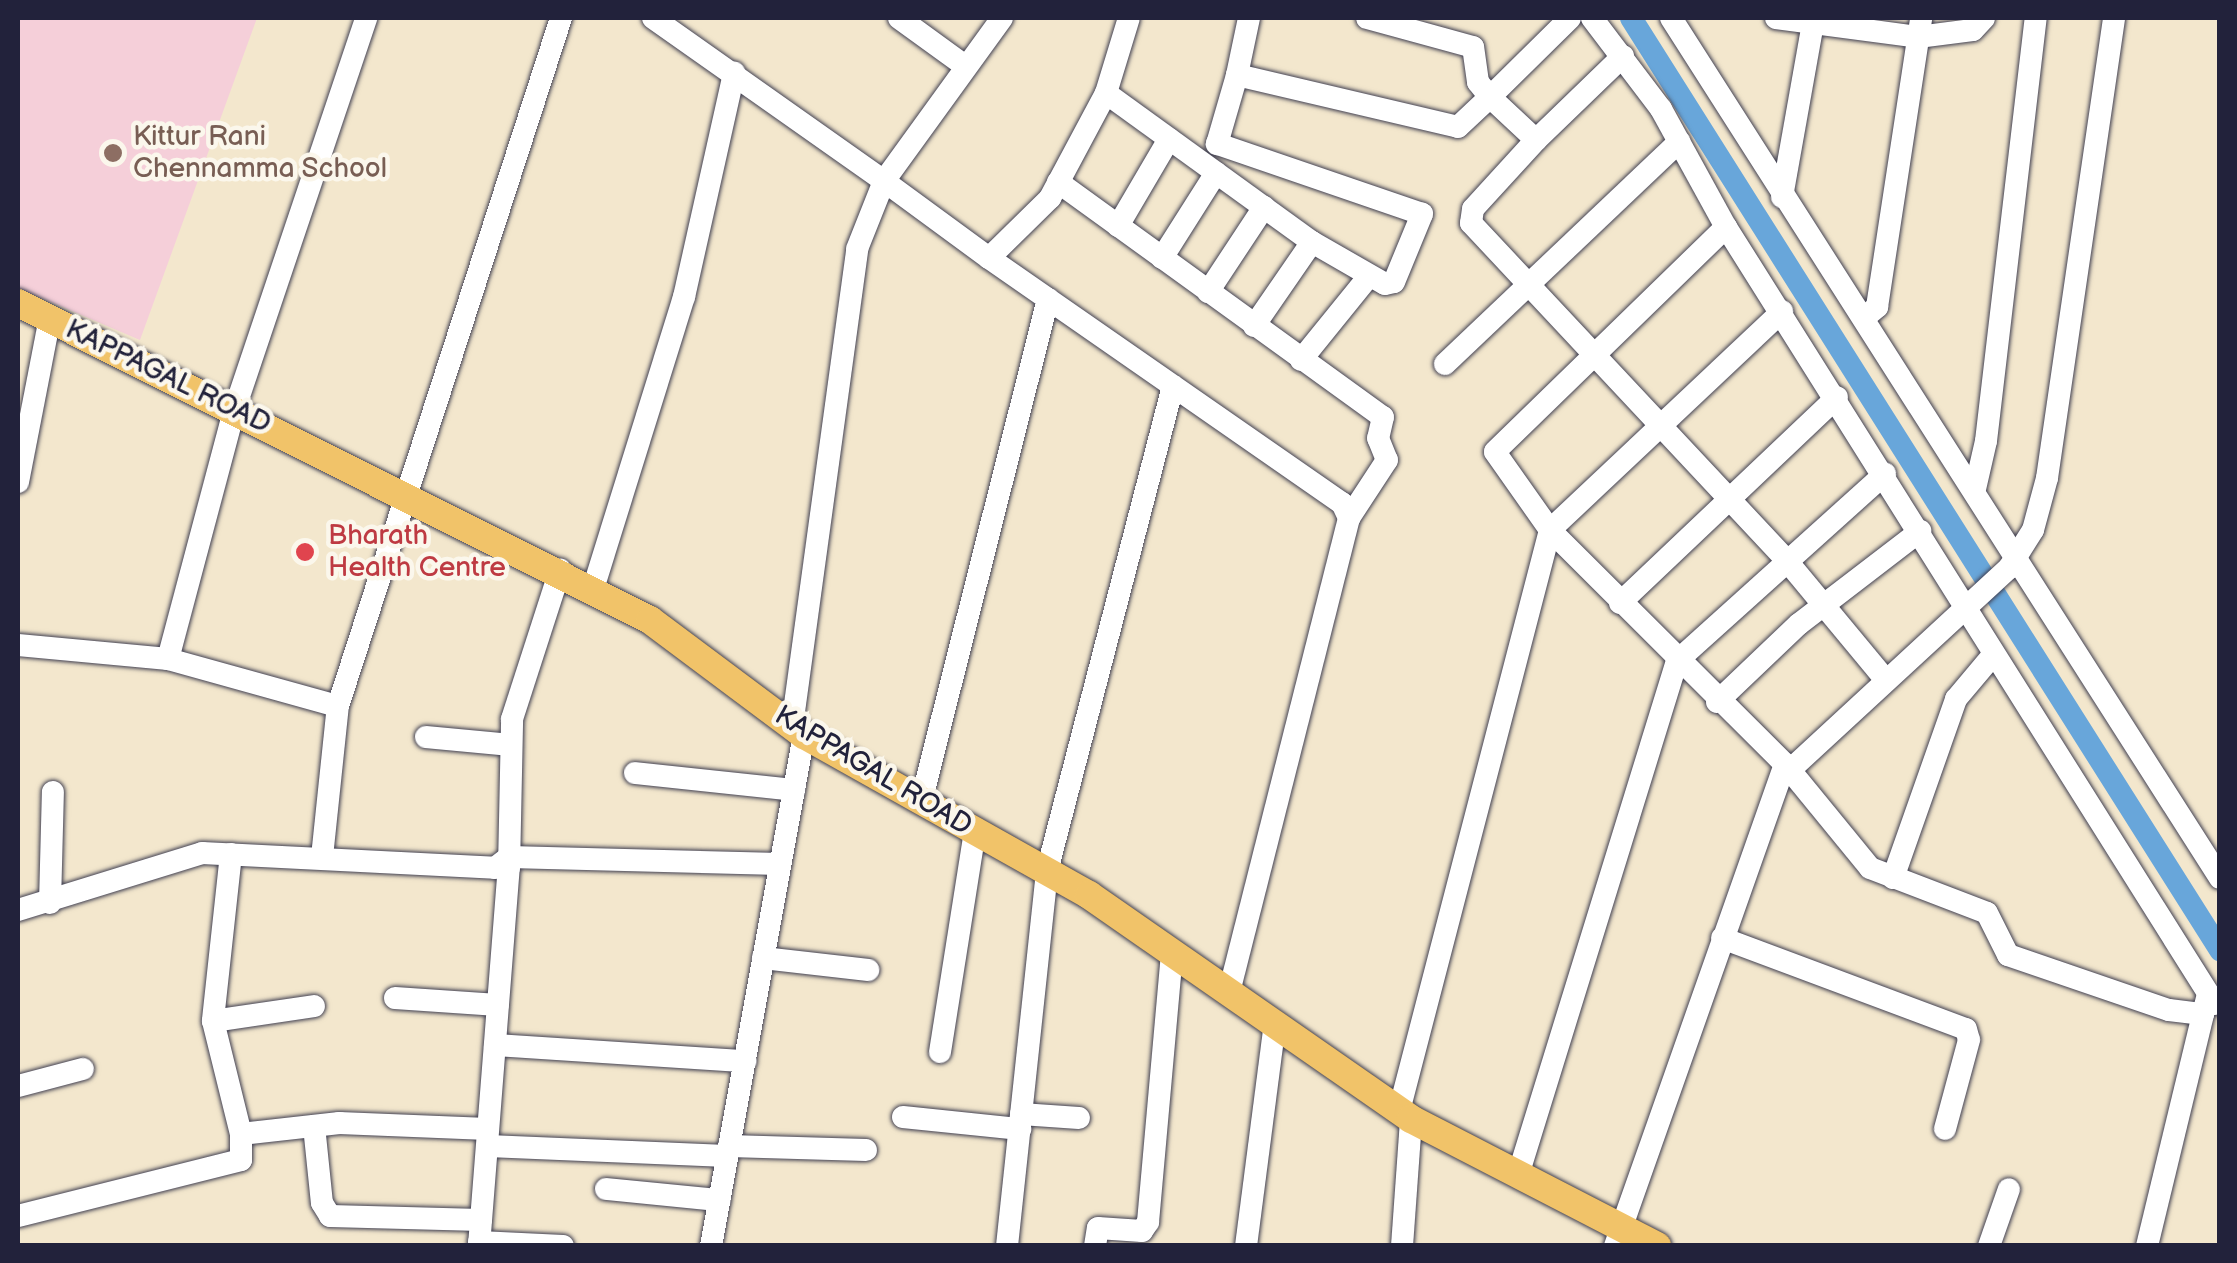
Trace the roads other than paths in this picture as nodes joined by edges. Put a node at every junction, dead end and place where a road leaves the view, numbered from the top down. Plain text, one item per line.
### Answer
1 (366, 18) edge
2 (561, 18) edge
3 (654, 18) edge
4 (899, 18) edge
5 (1002, 18) edge
6 (1129, 18) edge
7 (1249, 18) edge
8 (1367, 18) edge
9 (1570, 18) edge
10 (1592, 18) edge
11 (1671, 18) edge
12 (1776, 18) edge
13 (1984, 18) edge
14 (2036, 18) edge
15 (2114, 18) edge
16 (1814, 20) edge
17 (1920, 27) edge
18 (1623, 56) junction
19 (965, 66) junction
20 (734, 73) junction
21 (1237, 75) junction
22 (1106, 93) junction
23 (1490, 97) junction
24 (1169, 139) junction
25 (1536, 140) junction
26 (1679, 142) junction
27 (1217, 144) junction
28 (1212, 170) junction
29 (884, 181) junction
30 (1058, 182) junction
31 (1782, 197) junction
32 (1264, 208) junction
33 (1118, 226) junction
34 (1726, 227) junction
35 (1312, 242) junction
36 (988, 258) junction
37 (1162, 258) junction
38 (1369, 276) junction
39 (1532, 287) junction
40 (1208, 292) junction
41 (1048, 299) junction
42 (18, 303) edge
43 (1782, 311) junction
44 (1865, 317) junction
45 (50, 318) junction
46 (1254, 326) junction
47 (1593, 356) junction
48 (1302, 360) junction
49 (1445, 364) dead end
50 (1173, 386) junction
51 (1837, 397) junction
52 (234, 414) junction
53 (1658, 429) junction
54 (1885, 474) junction
55 (18, 475) edge
56 (1975, 489) junction
57 (409, 496) junction
58 (1728, 501) junction
59 (1350, 518) junction
60 (1550, 530) junction
61 (1920, 531) junction
62 (1788, 562) junction
63 (2014, 562) junction
64 (560, 570) junction
65 (593, 589) junction
66 (1968, 601) junction
67 (1620, 603) junction
68 (1824, 604) junction
69 (18, 645) edge
70 (1993, 656) junction
71 (168, 659) junction
72 (1677, 661) junction
73 (1885, 679) junction
74 (1716, 702) junction
75 (338, 706) junction
76 (798, 731) junction
77 (426, 736) dead end
78 (511, 745) junction
79 (1788, 767) junction
80 (635, 773) dead end
81 (794, 790) junction
82 (53, 792) dead end
83 (921, 802) junction
84 (975, 832) junction
85 (231, 854) junction
86 (509, 857) junction
87 (322, 858) junction
88 (780, 864) junction
89 (1047, 872) junction
90 (1893, 878) junction
91 (2220, 878) edge
92 (50, 903) junction
93 (18, 910) edge
94 (1722, 938) junction
95 (1172, 951) junction
96 (763, 958) junction
97 (868, 970) dead end
98 (1229, 990) junction
99 (395, 998) dead end
100 (498, 1005) junction
101 (314, 1006) dead end
102 (2210, 1007) edge
103 (213, 1022) junction
104 (1275, 1022) junction
105 (494, 1045) junction
106 (940, 1052) dead end
107 (744, 1061) junction
108 (83, 1069) dead end
109 (18, 1086) edge
110 (1405, 1115) junction
111 (903, 1117) dead end
112 (1079, 1118) dead end
113 (1020, 1122) junction
114 (314, 1126) junction
115 (1945, 1129) dead end
116 (240, 1134) junction
117 (488, 1138) junction
118 (866, 1150) dead end
119 (728, 1151) junction
120 (1519, 1172) junction
121 (606, 1189) dead end
122 (2009, 1189) dead end
123 (720, 1200) junction
124 (18, 1216) edge
125 (1616, 1235) edge
126 (480, 1236) edge
127 (563, 1246) edge
128 (711, 1246) edge
129 (1007, 1246) edge
130 (1094, 1246) edge
131 (1246, 1246) edge
132 (1402, 1246) edge
133 (1657, 1246) edge
134 (1989, 1246) edge
135 (2147, 1246) edge

1 - 52 street
2 - 57 street
3 - 20 street
4 - 19 street
5 - 19 street
6 - 22 street
7 - 21 street
8 - 23 street
9 - 23 street
10 - 18 street
11 - 31 street
12 - 16 street
13 - 17 street
14 - 56 street
15 - 63 street
16 - 17 street
16 - 31 street
17 - 44 street
18 - 25 street
18 - 26 street
19 - 29 street
20 - 29 street
20 - 65 street
21 - 23 street
21 - 27 street
22 - 24 street
22 - 30 street
23 - 25 street
24 - 28 street
24 - 33 street
25 - 39 street
26 - 34 street
26 - 39 street
27 - 28 street
27 - 38 street
28 - 32 street
28 - 37 street
29 - 36 street
29 - 76 street
30 - 33 street
30 - 36 street
31 - 44 street
32 - 35 street
32 - 40 street
33 - 37 street
34 - 43 street
34 - 47 street
35 - 38 street
35 - 46 street
36 - 41 street
37 - 40 street
38 - 48 street
39 - 47 street
39 - 49 street
40 - 46 street
41 - 50 street
41 - 83 street
42 - 45 main road, KAPPAGAL ROAD
43 - 51 street
43 - 53 street
44 - 56 street
45 - 52 main road, KAPPAGAL ROAD
45 - 55 street
46 - 48 street
47 - 53 street
47 - 60 street
48 - 59 street
50 - 59 street
50 - 89 street
51 - 54 street
51 - 58 street
52 - 57 main road, KAPPAGAL ROAD
52 - 71 street
53 - 58 street
53 - 60 street
54 - 61 street
54 - 62 street
56 - 63 street
57 - 64 main road, KAPPAGAL ROAD
57 - 75 street
58 - 62 street
58 - 67 street
59 - 98 street
60 - 67 street
60 - 110 street
61 - 66 street
61 - 68 street
62 - 68 street
62 - 72 street
63 - 66 street
63 - 91 street
64 - 65 main road, KAPPAGAL ROAD
64 - 78 street
65 - 76 main road, KAPPAGAL ROAD
66 - 70 street
66 - 73 street
67 - 72 street
68 - 73 street
68 - 74 street
69 - 71 street
70 - 90 street
70 - 102 street
71 - 75 street
72 - 74 street
72 - 120 street
73 - 79 street
74 - 79 street
75 - 87 street
76 - 81 street
76 - 83 main road, KAPPAGAL ROAD
77 - 78 street
78 - 86 street
79 - 90 street
79 - 94 street
80 - 81 street
81 - 88 street
82 - 92 street
83 - 84 main road, KAPPAGAL ROAD
84 - 89 main road, KAPPAGAL ROAD
84 - 106 street
85 - 87 street
85 - 92 street
85 - 103 street
86 - 87 street
86 - 88 street
86 - 100 street
88 - 96 street
89 - 95 main road, KAPPAGAL ROAD
89 - 113 street
90 - 102 street
92 - 93 street
94 - 115 street
94 - 125 street
95 - 98 main road, KAPPAGAL ROAD
95 - 130 street
96 - 97 street
96 - 107 street
98 - 104 main road, KAPPAGAL ROAD
99 - 100 street
100 - 105 street
101 - 103 street
102 - 135 street
103 - 116 street
104 - 110 main road, KAPPAGAL ROAD
104 - 131 street
105 - 107 street
105 - 117 street
107 - 119 street
108 - 109 street
110 - 120 main road, KAPPAGAL ROAD
110 - 132 street
111 - 113 street
112 - 113 street
113 - 129 street
114 - 116 street
114 - 117 street
114 - 126 street
116 - 124 street
117 - 119 street
117 - 126 street
118 - 119 street
119 - 123 street
120 - 125 main road, KAPPAGAL ROAD
121 - 123 street
122 - 134 street
123 - 128 street
125 - 133 main road, KAPPAGAL ROAD
126 - 127 street

